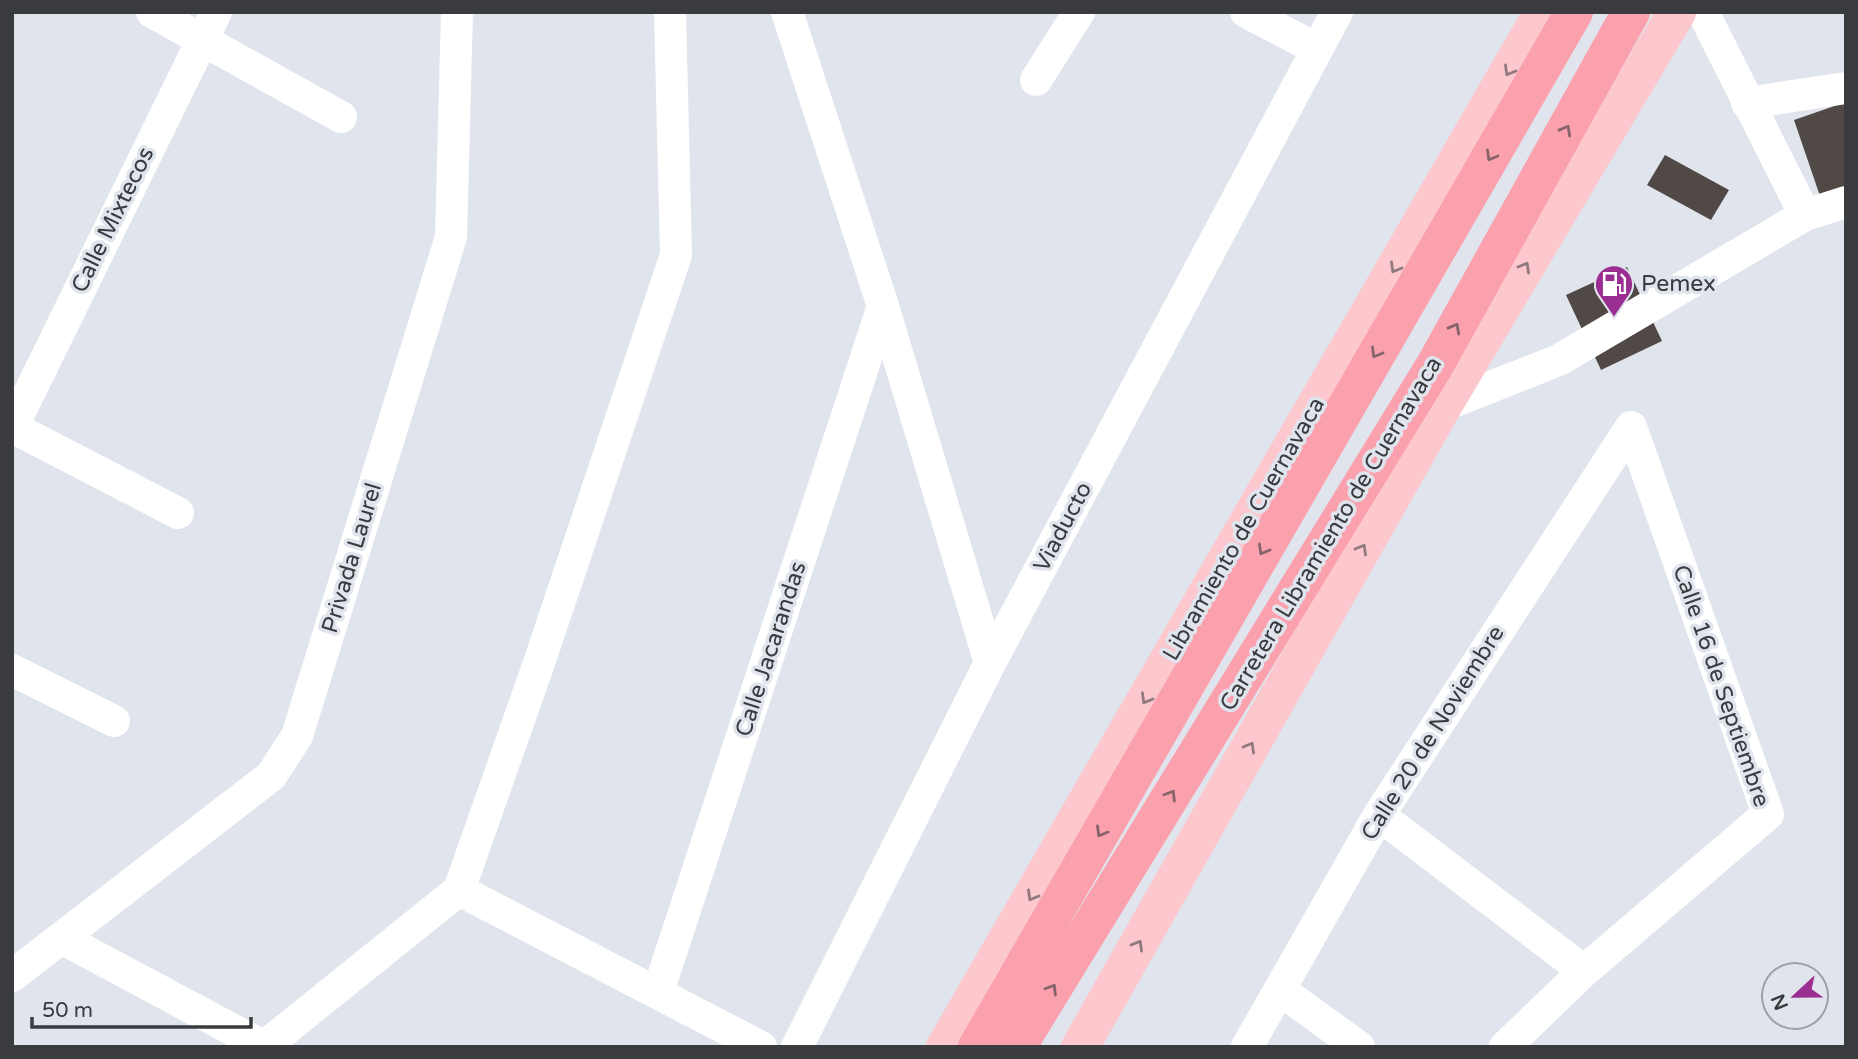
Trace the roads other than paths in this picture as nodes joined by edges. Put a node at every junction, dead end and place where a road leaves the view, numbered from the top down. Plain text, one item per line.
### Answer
1 (152, 12) edge
2 (216, 12) edge
3 (457, 12) edge
4 (670, 12) edge
5 (787, 12) edge
6 (1079, 12) edge
7 (1246, 12) edge
8 (1336, 12) edge
9 (1543, 12) edge
10 (1574, 12) edge
11 (1631, 12) edge
12 (1677, 12) edge
13 (1703, 12) edge
14 (200, 41) junction
15 (1317, 49) junction
16 (1036, 80) dead end
17 (1846, 88) edge
18 (1746, 103) junction
19 (341, 117) dead end
20 (1846, 202) edge
21 (1805, 215) junction
22 (883, 306) junction
23 (1443, 406) junction
24 (1631, 426) joint
25 (12, 428) edge
26 (178, 513) dead end
27 (990, 663) junction
28 (12, 670) edge
29 (114, 720) dead end
30 (1379, 815) junction
31 (459, 890) junction
32 (61, 938) junction
33 (1584, 971) junction
34 (12, 976) edge
35 (1280, 990) junction
36 (658, 992) junction
37 (265, 1047) edge
38 (761, 1047) edge
39 (797, 1047) edge
40 (945, 1047) edge
41 (977, 1047) edge
42 (1017, 1047) edge
43 (1080, 1047) edge
44 (1247, 1047) edge
45 (1359, 1047) edge
46 (1505, 1047) edge

1 - 14 street
2 - 14 street, Calle Mixtecos
3 - 32 street, Privada Laurel
4 - 31 street
5 - 22 street
6 - 16 street
7 - 15 street
8 - 15 street, Viaducto
9 -> 40 main road, Libramiento de Cuernavaca
10 -> 41 highway, Carretera Libramiento de Cuernavaca
42 -> 11 highway, Carretera Libramiento de Cuernavaca
23 -> 12 main road
13 - 18 street
14 - 19 street
14 - 25 street, Calle Mixtecos
15 - 27 street, Viaducto
17 - 18 street
18 - 21 street
20 - 21 street
21 - 23 street
22 - 27 street
22 - 36 street, Calle Jacarandas
43 -> 23 main road
24 - 30 street, Calle 20 de Noviembre
24 - 33 street, Calle 16 de Septiembre
25 - 26 street
27 - 39 street, Viaducto
28 - 29 street
30 - 33 street
30 - 35 street, Calle 20 de Noviembre
31 - 36 street
31 - 37 street
32 - 34 street, Privada Laurel
32 - 37 street
33 - 46 street, Calle 16 de Septiembre
35 - 44 street, Calle 20 de Noviembre
35 - 45 street
36 - 38 street

